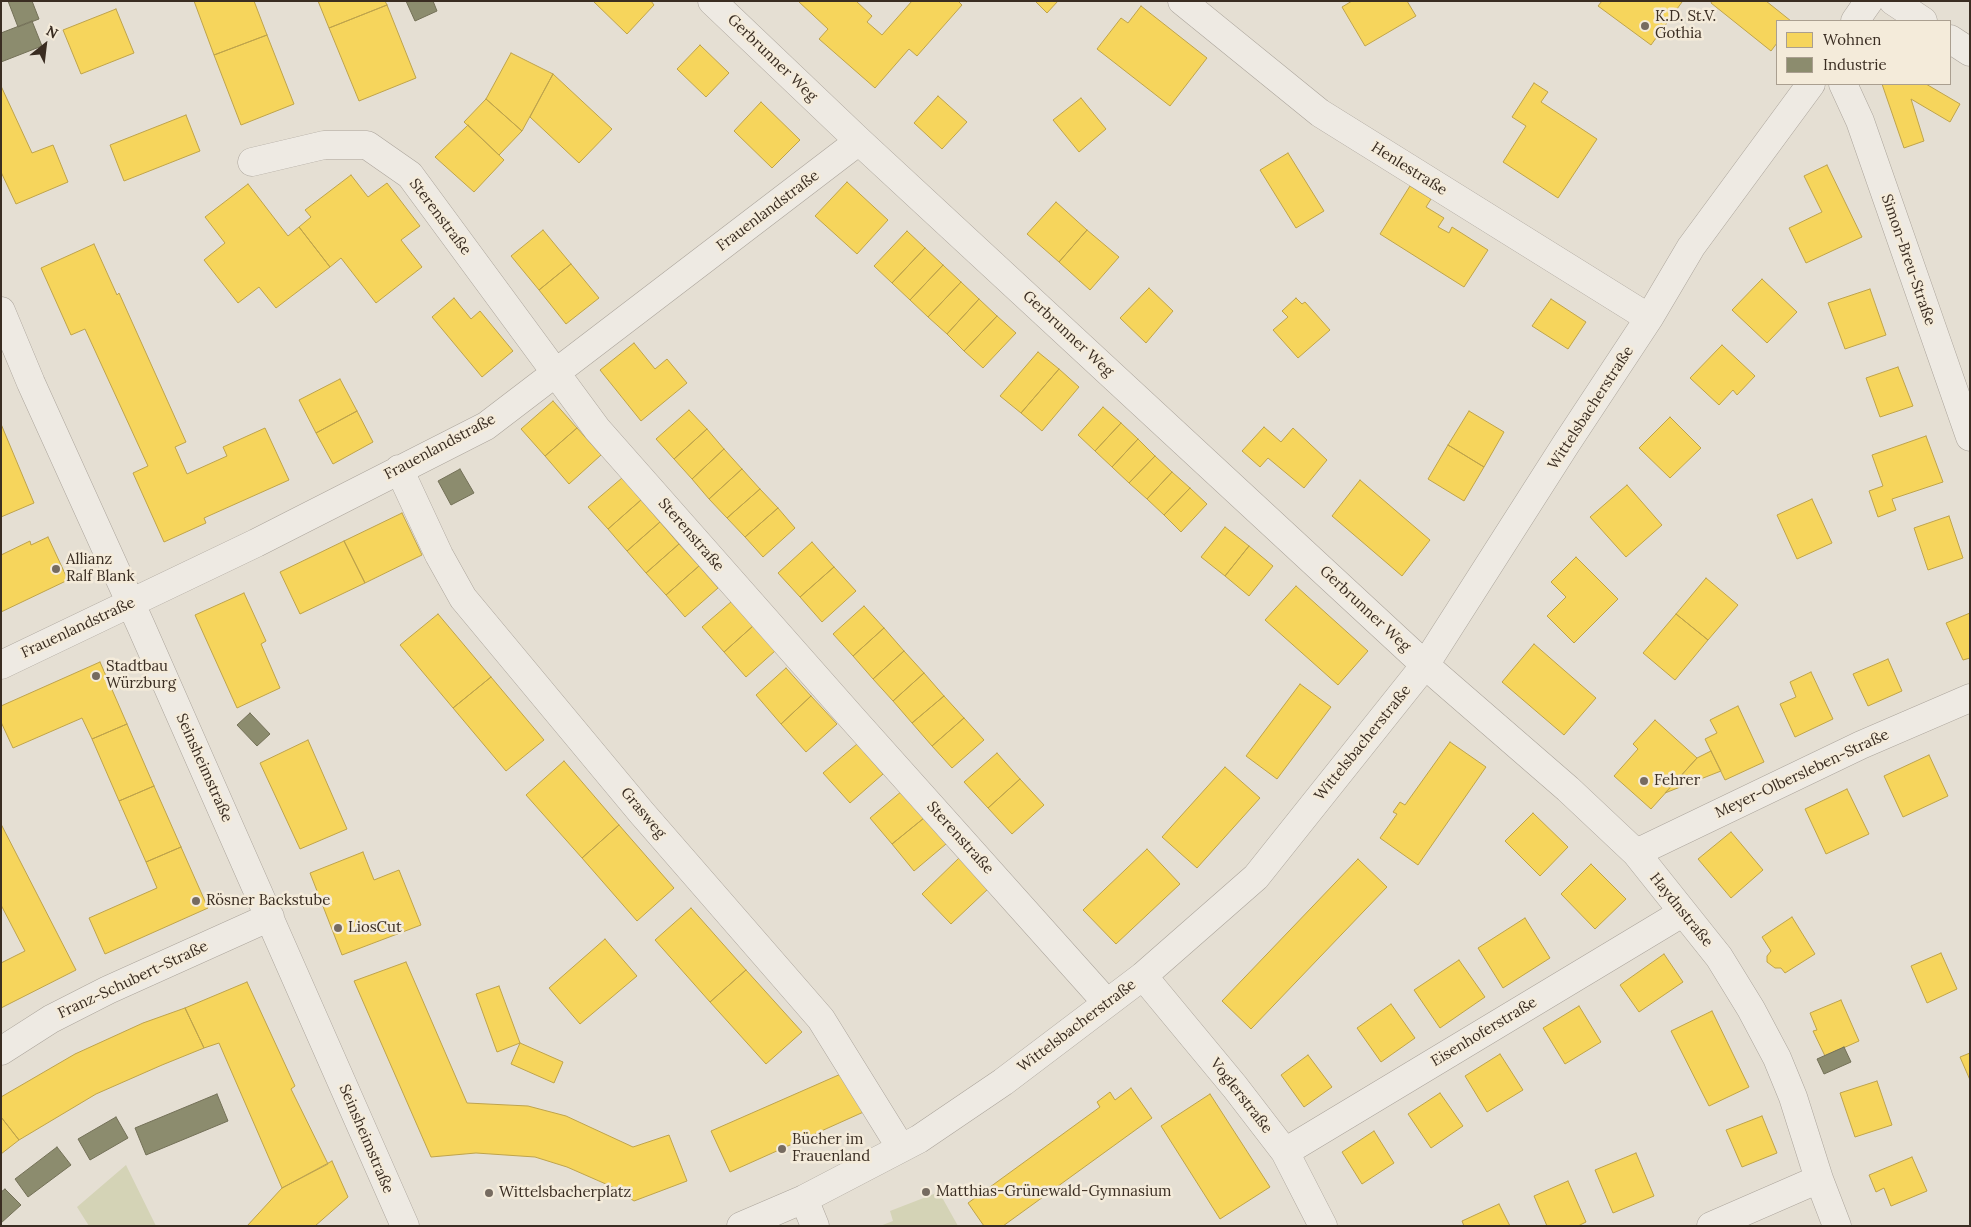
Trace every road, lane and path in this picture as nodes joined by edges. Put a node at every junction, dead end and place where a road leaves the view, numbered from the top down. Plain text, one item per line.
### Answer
1 (712, 1) edge
2 (1182, 1) edge
3 (1869, 1) edge
4 (1893, 1) edge
5 (1856, 20) edge
6 (1922, 20) edge
7 (1951, 40) edge
8 (1970, 52) edge
9 (1810, 85) edge
10 (1843, 85) edge
11 (859, 141) junction
12 (252, 162) dead end
13 (1, 311) edge
14 (1649, 318) junction
15 (556, 373) junction
16 (1970, 437) edge
17 (399, 469) junction
18 (131, 603) junction
19 (1, 664) edge
20 (1426, 664) junction
21 (1970, 698) edge
22 (1636, 853) junction
23 (1682, 912) junction
24 (270, 917) junction
25 (1143, 976) junction
26 (1107, 1003) junction
27 (1, 1051) edge
28 (901, 1148) junction
29 (1285, 1152) junction
30 (1819, 1179) junction
31 (804, 1199) junction
32 (404, 1226) edge
33 (740, 1226) edge
34 (815, 1226) edge
35 (1323, 1226) edge
36 (1710, 1226) edge
37 (1837, 1226) edge

1 - 11 street, Gerbrunner Weg
2 - 14 street, Henlestraße
3 - 5 street
4 - 6 street
7 - 8 street
9 - 14 street, Wittelsbacherstraße
10 - 16 street, Simon-Breu-Straße
11 - 15 street, Frauenlandstraße
11 - 20 street, Gerbrunner Weg
12 - 15 street, Sterenstraße
13 - 18 street, Seinsheimstraße
14 - 20 street, Wittelsbacherstraße
15 - 17 street, Frauenlandstraße
15 - 26 street, Sterenstraße
17 - 18 street, Frauenlandstraße
17 - 28 street, Grasweg
18 - 19 street, Frauenlandstraße
18 - 24 street, Seinsheimstraße
20 - 22 street, Haydnstraße
20 - 25 street, Wittelsbacherstraße
21 - 22 street, Meyer-Olbersleben-Straße
22 - 23 street, Haydnstraße
23 - 29 street, Eisenhoferstraße
23 - 30 street, Haydnstraße
24 - 27 street, Franz-Schubert-Straße
24 - 32 street, Seinsheimstraße
25 - 26 street, Wittelsbacherstraße
25 - 29 street, Voglerstraße
26 - 28 street, Wittelsbacherstraße
28 - 31 street, Wittelsbacherstraße
29 - 35 street, Voglerstraße
30 - 36 street
30 - 37 street, Haydnstraße
31 - 33 street, Wittelsbacherstraße
31 - 34 street

